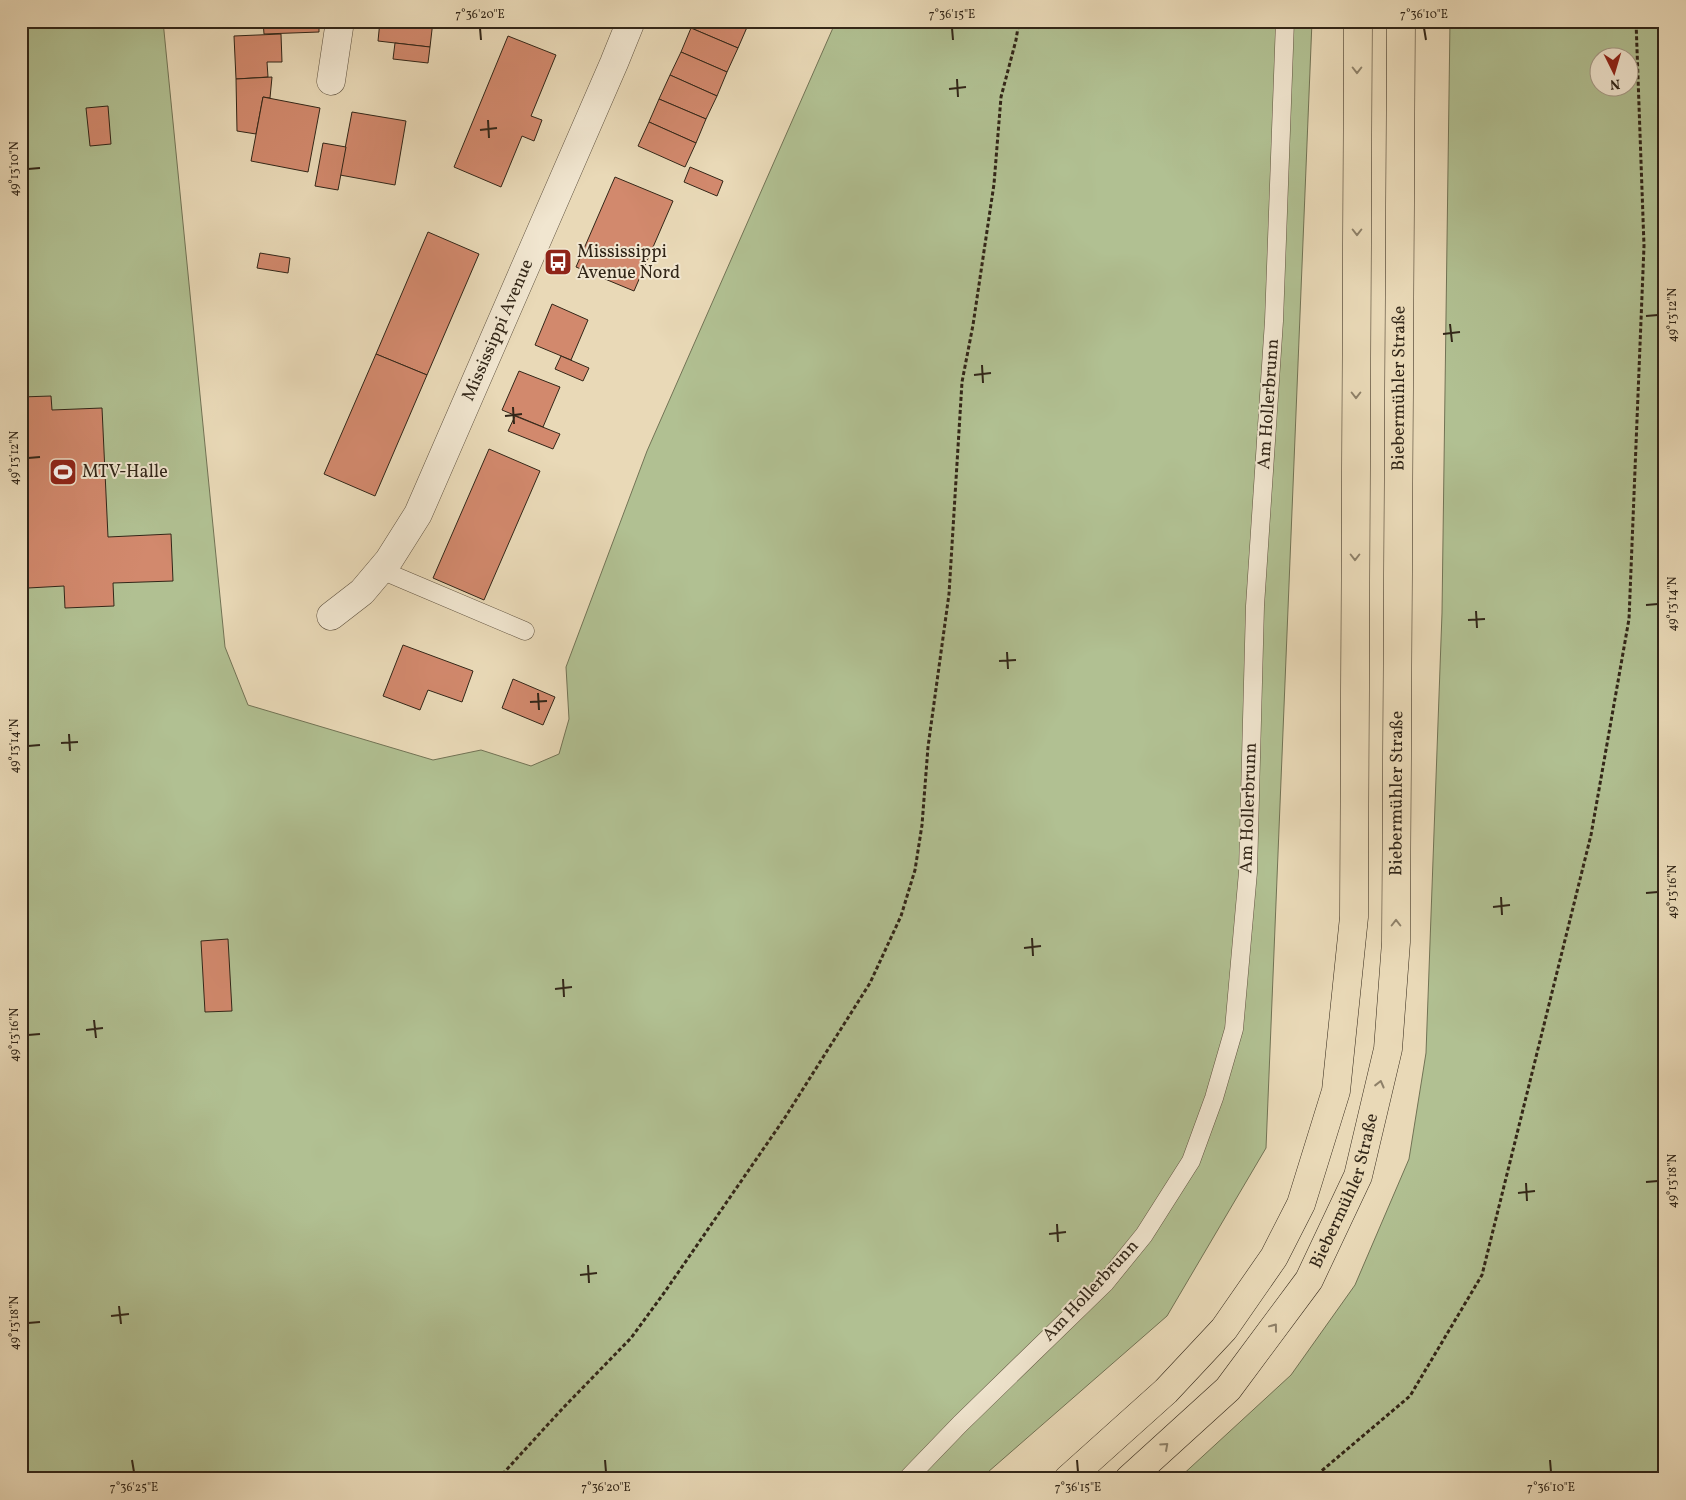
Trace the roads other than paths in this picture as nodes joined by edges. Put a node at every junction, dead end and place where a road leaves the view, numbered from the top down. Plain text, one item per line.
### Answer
1 (340, 21) edge
2 (631, 21) edge
3 (1285, 21) edge
4 (1358, 21) edge
5 (1401, 21) edge
6 (331, 81) dead end
7 (381, 570) junction
8 (331, 616) dead end
9 (525, 631) dead end
10 (907, 1479) edge
11 (1068, 1479) edge
12 (1129, 1479) edge

1 - 6 street
2 - 7 street, Mississippi Avenue
3 - 10 lane, Am Hollerbrunn
4 -> 11 main road
12 -> 5 main road, Biebermühler Straße
7 - 8 street, Mississippi Avenue
7 - 9 lane

